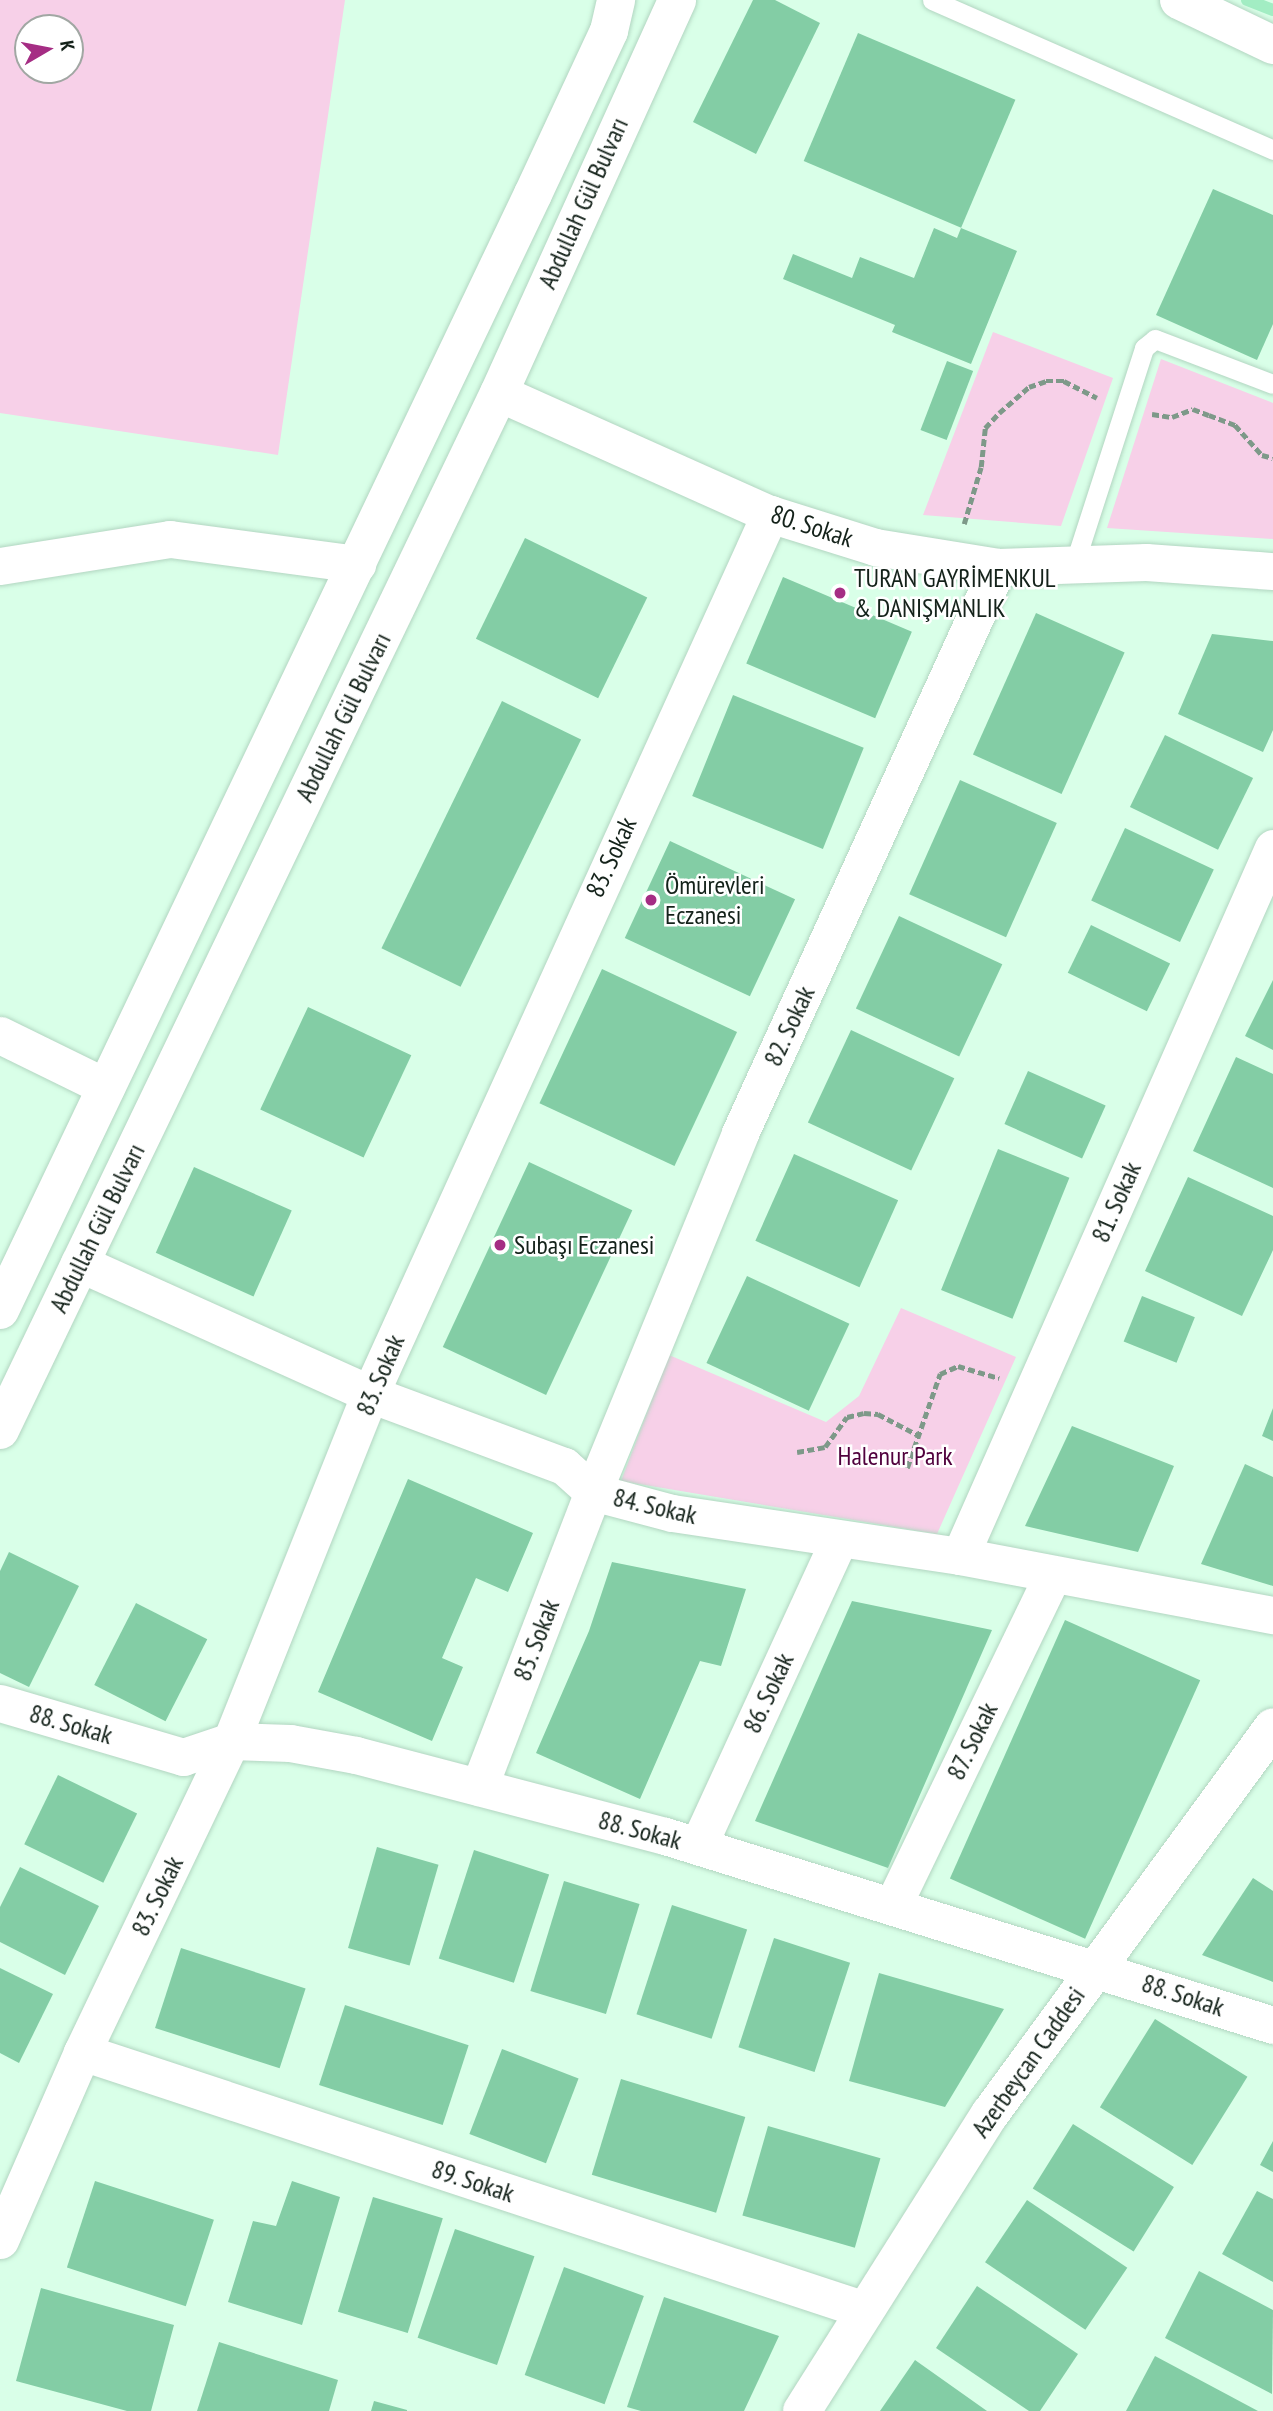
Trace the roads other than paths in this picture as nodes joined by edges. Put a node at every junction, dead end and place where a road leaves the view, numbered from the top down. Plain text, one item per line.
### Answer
1 (616, 0) edge
2 (677, 0) edge
3 (932, 0) edge
4 (1179, 0) edge
5 (1273, 45) edge
6 (1273, 150) edge
7 (1273, 384) edge
8 (499, 393) junction
9 (770, 514) junction
10 (357, 564) junction
11 (1074, 565) junction
12 (0, 566) edge
13 (999, 567) junction
14 (1273, 571) edge
15 (1273, 848) edge
16 (0, 1035) edge
17 (106, 1087) junction
18 (79, 1263) junction
19 (0, 1310) edge
20 (370, 1394) junction
21 (0, 1430) edge
22 (593, 1492) junction
23 (839, 1540) junction
24 (960, 1556) junction
25 (1052, 1576) junction
26 (1273, 1615) edge
27 (0, 1703) edge
28 (1273, 1727) edge
29 (231, 1741) junction
30 (480, 1787) junction
31 (698, 1846) junction
32 (892, 1905) junction
33 (1095, 1966) junction
34 (1273, 2025) edge
35 (82, 2052) junction
36 (0, 2240) edge
37 (865, 2309) junction
38 (802, 2411) edge

1 - 10 main road, Abdullah Gül Bulvarı
2 - 8 main road, Abdullah Gül Bulvarı
3 - 6 lane
4 - 5 main road
7 - 11 lane
8 - 9 street, 80. Sokak
8 - 18 main road, Abdullah Gül Bulvarı
9 - 13 street, 80. Sokak
9 - 20 street, 83. Sokak
10 - 12 street
10 - 17 main road, Abdullah Gül Bulvarı
11 - 13 street, 80. Sokak
11 - 14 street, 80. Sokak
13 - 22 street, 82. Sokak
15 - 24 street, 81. Sokak
16 - 17 street
17 - 19 main road, Abdullah Gül Bulvarı
18 - 20 street, 84. Sokak
18 - 21 main road, Abdullah Gül Bulvarı
20 - 22 street, 84. Sokak
20 - 29 street, 83. Sokak
22 - 23 street, 84. Sokak
22 - 30 street, 85. Sokak
23 - 24 street, 84. Sokak
23 - 31 street, 86. Sokak
24 - 25 street, 84. Sokak
25 - 26 street, 84. Sokak
25 - 32 street, 87. Sokak
27 - 29 street, 88. Sokak
28 - 33 main road, Azerbeycan Caddesi
29 - 30 street, 88. Sokak
29 - 35 street, 83. Sokak
30 - 31 street, 88. Sokak
31 - 32 street, 88. Sokak
32 - 33 street, 88. Sokak
33 - 34 street, 88. Sokak
33 - 37 main road, Azerbeycan Caddesi
35 - 36 street, 83. Sokak
35 - 37 street, 89. Sokak
37 - 38 main road, Azerbeycan Caddesi

